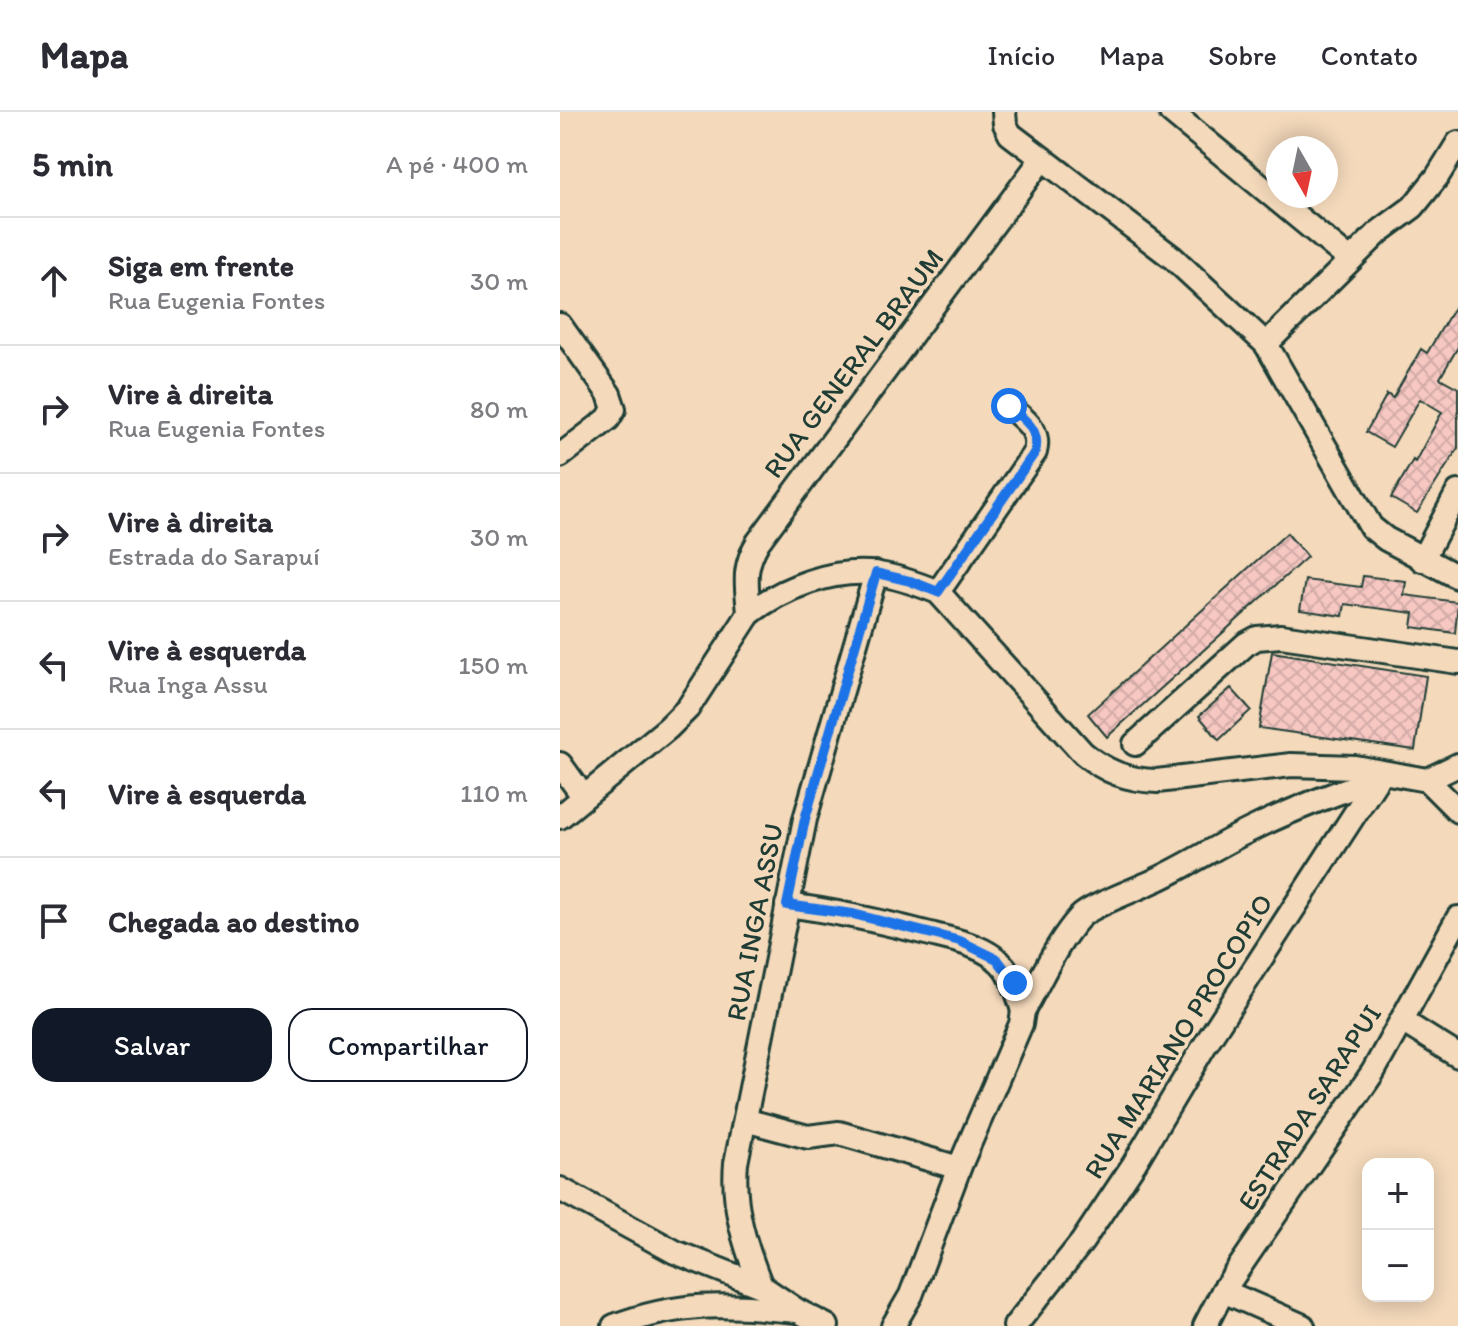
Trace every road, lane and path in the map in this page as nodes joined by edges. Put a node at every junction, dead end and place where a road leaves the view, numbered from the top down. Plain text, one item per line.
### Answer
1 (1004, 112) edge
2 (1171, 112) edge
3 (1458, 143) edge
4 (1042, 159) junction
5 (1350, 260) junction
6 (560, 325) edge
7 (1266, 344) junction
8 (1009, 406) dead end
9 (560, 456) edge
10 (1458, 492) edge
11 (1422, 560) junction
12 (876, 573) junction
13 (1458, 577) edge
14 (938, 592) junction
15 (749, 614) junction
16 (1458, 662) edge
17 (1135, 744) dead end
18 (560, 764) edge
19 (1458, 765) edge
20 (1380, 774) junction
21 (1427, 780) junction
22 (583, 796) junction
23 (1458, 811) edge
24 (560, 817) edge
25 (787, 905) junction
26 (1458, 918) edge
27 (1023, 1011) junction
28 (1402, 1021) junction
29 (1458, 1056) edge
30 (745, 1120) junction
31 (959, 1168) junction
32 (565, 1197) edge
33 (761, 1286) junction
34 (1223, 1291) junction
35 (798, 1311) junction
36 (614, 1326) edge
37 (827, 1326) edge
38 (893, 1326) edge
39 (1015, 1326) edge
40 (1205, 1326) edge
41 (1303, 1326) edge

1 - 4 street
2 - 5 street
3 - 5 street
4 - 7 street
4 - 15 street, RUA GENERAL BRAUM
5 - 7 street
6 - 9 street
7 - 11 street
8 - 14 street
10 - 11 street
11 - 13 street
12 - 14 street
12 - 15 street
12 - 25 street, RUA INGA ASSU
14 - 20 street
15 - 22 street
16 - 17 street
18 - 22 street
19 - 21 street
20 - 21 street
20 - 27 street
20 - 39 street, RUA MARIANO PROCOPIO
21 - 23 street
22 - 24 street
25 - 27 street
25 - 30 street, RUA INGA ASSU
26 - 28 street, ESTRADA SARAPUI
27 - 31 street
28 - 29 street
28 - 34 street, ESTRADA SARAPUI
30 - 31 street
30 - 33 street, RUA INGA ASSU
31 - 38 street
32 - 33 street
33 - 35 street
34 - 40 street, ESTRADA SARAPUI
34 - 41 street
35 - 36 street
35 - 37 street

